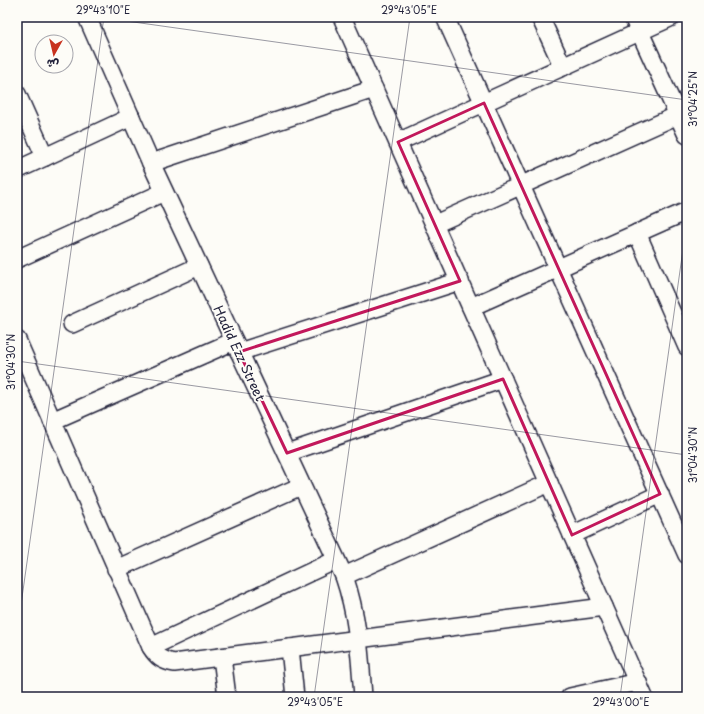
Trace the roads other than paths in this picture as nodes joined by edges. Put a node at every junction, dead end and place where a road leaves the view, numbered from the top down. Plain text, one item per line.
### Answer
1 (87, 17) edge
2 (342, 17) edge
3 (446, 17) edge
4 (540, 17) edge
5 (672, 17) edge
6 (637, 24) edge
7 (562, 67) junction
8 (374, 89) junction
9 (17, 94) edge
10 (484, 103) junction
11 (682, 113) edge
12 (131, 117) junction
13 (687, 135) edge
14 (398, 142) junction
15 (45, 157) junction
16 (151, 163) junction
17 (17, 170) edge
18 (521, 185) junction
19 (164, 192) junction
20 (687, 211) edge
21 (434, 224) junction
22 (637, 233) junction
23 (17, 259) edge
24 (199, 266) junction
25 (558, 268) junction
26 (460, 281) junction
27 (471, 307) junction
28 (72, 324) dead end
29 (17, 340) edge
30 (236, 346) junction
31 (687, 347) edge
32 (503, 379) junction
33 (52, 421) junction
34 (287, 454) junction
35 (549, 483) junction
36 (301, 486) junction
37 (660, 494) junction
38 (572, 535) junction
39 (687, 556) edge
40 (336, 560) junction
41 (116, 569) junction
42 (344, 576) junction
43 (604, 607) junction
44 (359, 639) junction
45 (151, 647) junction
46 (290, 648) junction
47 (222, 657) junction
48 (641, 690) edge
49 (577, 696) edge
50 (227, 697) edge
51 (295, 697) edge
52 (363, 697) edge

1 - 12 street, Hadid Ezz Street
2 - 8 street
3 - 10 street
4 - 7 street
5 - 6 street
6 - 7 street
6 - 11 street
7 - 10 street
8 - 14 street
8 - 16 street
9 - 15 street
10 - 14 street
10 - 18 street
11 - 13 street
11 - 18 street
12 - 15 street
12 - 16 street, Hadid Ezz Street
14 - 21 street
15 - 17 street
16 - 19 street, Hadid Ezz Street
18 - 21 street
18 - 25 street
19 - 23 street
19 - 24 street, Hadid Ezz Street
20 - 22 street
21 - 26 street
22 - 25 street
22 - 31 street
24 - 28 street
24 - 30 street, Hadid Ezz Street
25 - 27 street
25 - 37 street
26 - 27 street
26 - 30 street
27 - 32 street
29 - 33 street
30 - 33 street
30 - 34 street, Hadid Ezz Street
32 - 34 street
32 - 35 street
33 - 41 street
34 - 36 street, Hadid Ezz Street
35 - 38 street
35 - 42 street
36 - 40 street, Hadid Ezz Street
36 - 41 street
37 - 38 street
37 - 39 street
38 - 43 street
40 - 42 street, Hadid Ezz Street
40 - 45 street
41 - 45 street
42 - 44 street, Hadid Ezz Street
43 - 44 street
43 - 48 street
44 - 46 street
44 - 52 street, Hadid Ezz Street
45 - 47 street
46 - 47 street
46 - 51 street
47 - 50 street
48 - 49 street

